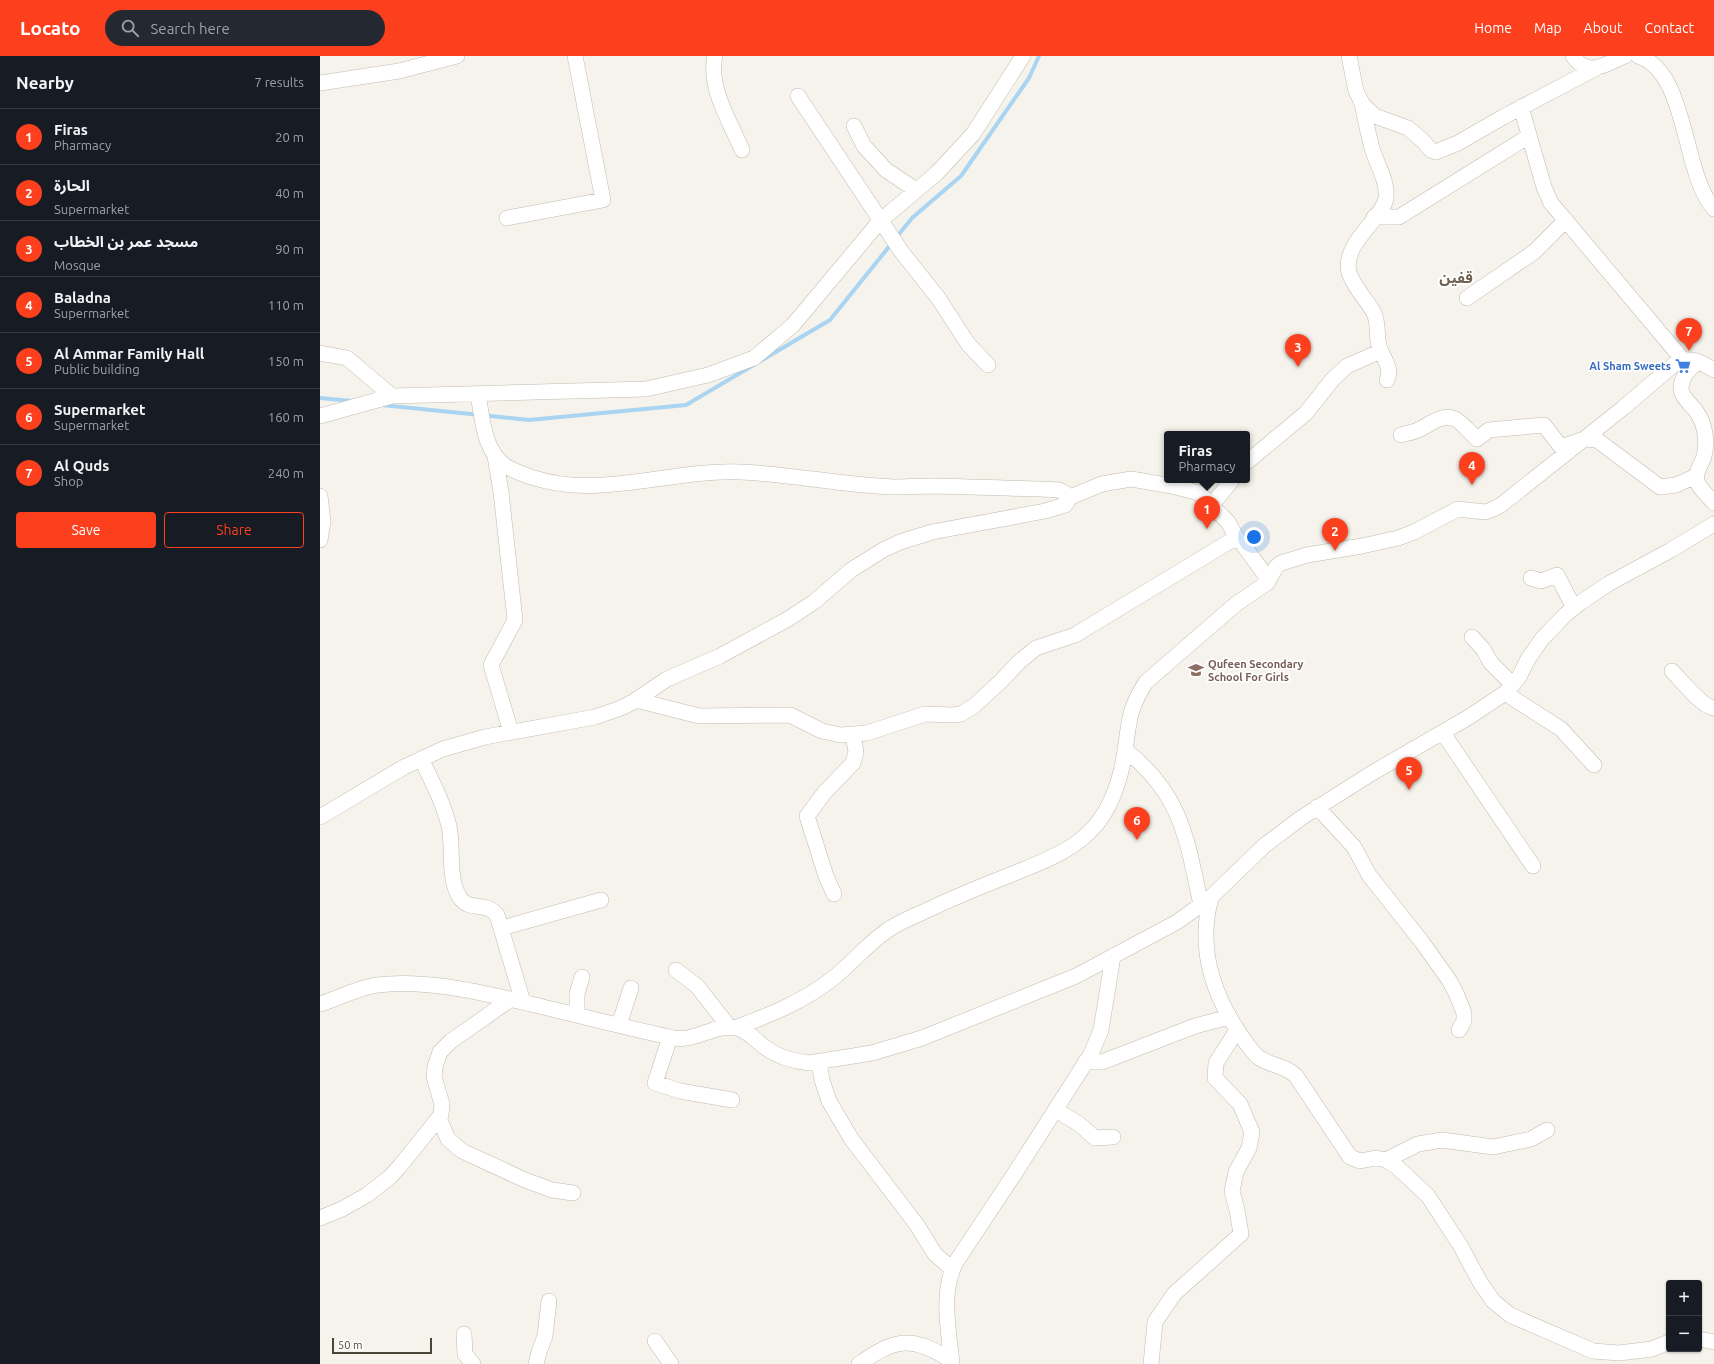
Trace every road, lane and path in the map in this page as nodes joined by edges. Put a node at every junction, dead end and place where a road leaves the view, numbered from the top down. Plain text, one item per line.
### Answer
1 (457, 56) edge
2 (575, 56) edge
3 (715, 56) edge
4 (1023, 56) edge
5 (1349, 56) edge
6 (1573, 56) edge
7 (1624, 56) edge
8 (1638, 56) edge
9 (1598, 68) junction
10 (320, 83) edge
11 (798, 96) dead end
12 (1362, 104) junction
13 (1521, 108) junction
14 (854, 126) dead end
15 (1529, 136) junction
16 (742, 150) dead end
17 (916, 190) junction
18 (1714, 209) edge
19 (1374, 217) junction
20 (507, 218) dead end
21 (1566, 220) junction
22 (880, 221) junction
23 (1467, 298) dead end
24 (320, 352) edge
25 (1381, 352) junction
26 (1683, 360) junction
27 (1699, 362) junction
28 (988, 365) dead end
29 (1714, 370) edge
30 (1387, 380) dead end
31 (478, 395) junction
32 (392, 396) junction
33 (320, 416) edge
34 (1401, 435) dead end
35 (1584, 439) junction
36 (495, 456) junction
37 (1250, 460) edge
38 (1696, 476) junction
39 (1230, 483) edge
40 (320, 496) edge
41 (1068, 498) junction
42 (1714, 504) edge
43 (1212, 505) junction
44 (322, 522) edge
45 (1714, 524) edge
46 (320, 540) edge
47 (1238, 540) junction
48 (1532, 578) dead end
49 (1269, 580) junction
50 (1574, 608) junction
51 (1472, 637) dead end
52 (1672, 671) dead end
53 (1509, 689) junction
54 (636, 700) junction
55 (1714, 708) edge
56 (511, 732) junction
57 (1443, 733) junction
58 (853, 735) junction
59 (1125, 750) junction
60 (421, 759) junction
61 (1594, 765) dead end
62 (1317, 807) junction
63 (320, 817) edge
64 (1532, 866) dead end
65 (834, 894) dead end
66 (601, 900) dead end
67 (1206, 902) junction
68 (502, 928) junction
69 (1113, 956) junction
70 (676, 970) dead end
71 (582, 977) dead end
72 (631, 988) dead end
73 (517, 1000) junction
74 (320, 1004) edge
75 (577, 1015) junction
76 (1229, 1017) junction
77 (619, 1025) junction
78 (733, 1028) junction
79 (1238, 1030) junction
80 (1459, 1030) dead end
81 (670, 1037) junction
82 (819, 1062) junction
83 (1085, 1062) junction
84 (732, 1100) dead end
85 (1056, 1110) junction
86 (439, 1118) junction
87 (1547, 1130) dead end
88 (1113, 1137) dead end
89 (1386, 1160) junction
90 (573, 1193) dead end
91 (320, 1218) edge
92 (952, 1269) junction
93 (549, 1301) dead end
94 (464, 1334) dead end
95 (1702, 1340) edge
96 (654, 1341) dead end
97 (1714, 1342) edge
98 (1666, 1343) edge
99 (952, 1362) edge
100 (473, 1364) edge
101 (536, 1364) edge
102 (672, 1364) edge
103 (859, 1364) edge
104 (1151, 1364) edge

1 - 10 street
2 - 20 street
3 - 16 street
4 - 17 street
5 - 12 street
6 - 9 street
7 - 9 street
8 - 18 street
9 - 13 street
11 - 22 street
12 - 13 street
12 - 19 street
13 - 15 street
14 - 17 street
15 - 19 street
15 - 21 street
17 - 22 street
19 - 25 street
21 - 23 street
21 - 26 street
22 - 28 street
22 - 31 street
24 - 32 street
25 - 30 street
25 - 37 street
26 - 27 street
26 - 35 street
27 - 29 street
27 - 38 street
31 - 32 street
31 - 36 street
32 - 33 street
34 - 35 street
35 - 38 street
35 - 49 street
36 - 41 street
36 - 56 street
38 - 42 street
39 - 43 street
40 - 44 street
41 - 43 street
41 - 54 street
43 - 47 street
44 - 46 street
45 - 50 street
47 - 49 street
47 - 58 street
48 - 50 street
49 - 59 street
50 - 53 street
51 - 53 street
52 - 55 street
53 - 57 street
53 - 61 street
54 - 56 street
54 - 58 street
56 - 60 street
57 - 62 street
57 - 64 street
58 - 65 street
59 - 67 street
59 - 78 street
60 - 63 street
60 - 68 street
62 - 67 street
62 - 80 street
66 - 68 street
67 - 69 street
67 - 76 street
68 - 73 street
69 - 82 street
69 - 83 street
70 - 78 street
71 - 75 street
72 - 77 street
73 - 74 street
73 - 75 street
73 - 86 street
75 - 77 street
76 - 79 street
76 - 83 street
77 - 81 street
78 - 81 street
78 - 82 street
79 - 89 street
79 - 104 street
81 - 84 street
82 - 92 street
83 - 85 street
85 - 88 street
85 - 92 street
86 - 90 street
86 - 91 street
87 - 89 street
89 - 98 street
92 - 99 street
93 - 101 street
94 - 100 street
95 - 97 street
96 - 102 street
99 - 103 street

